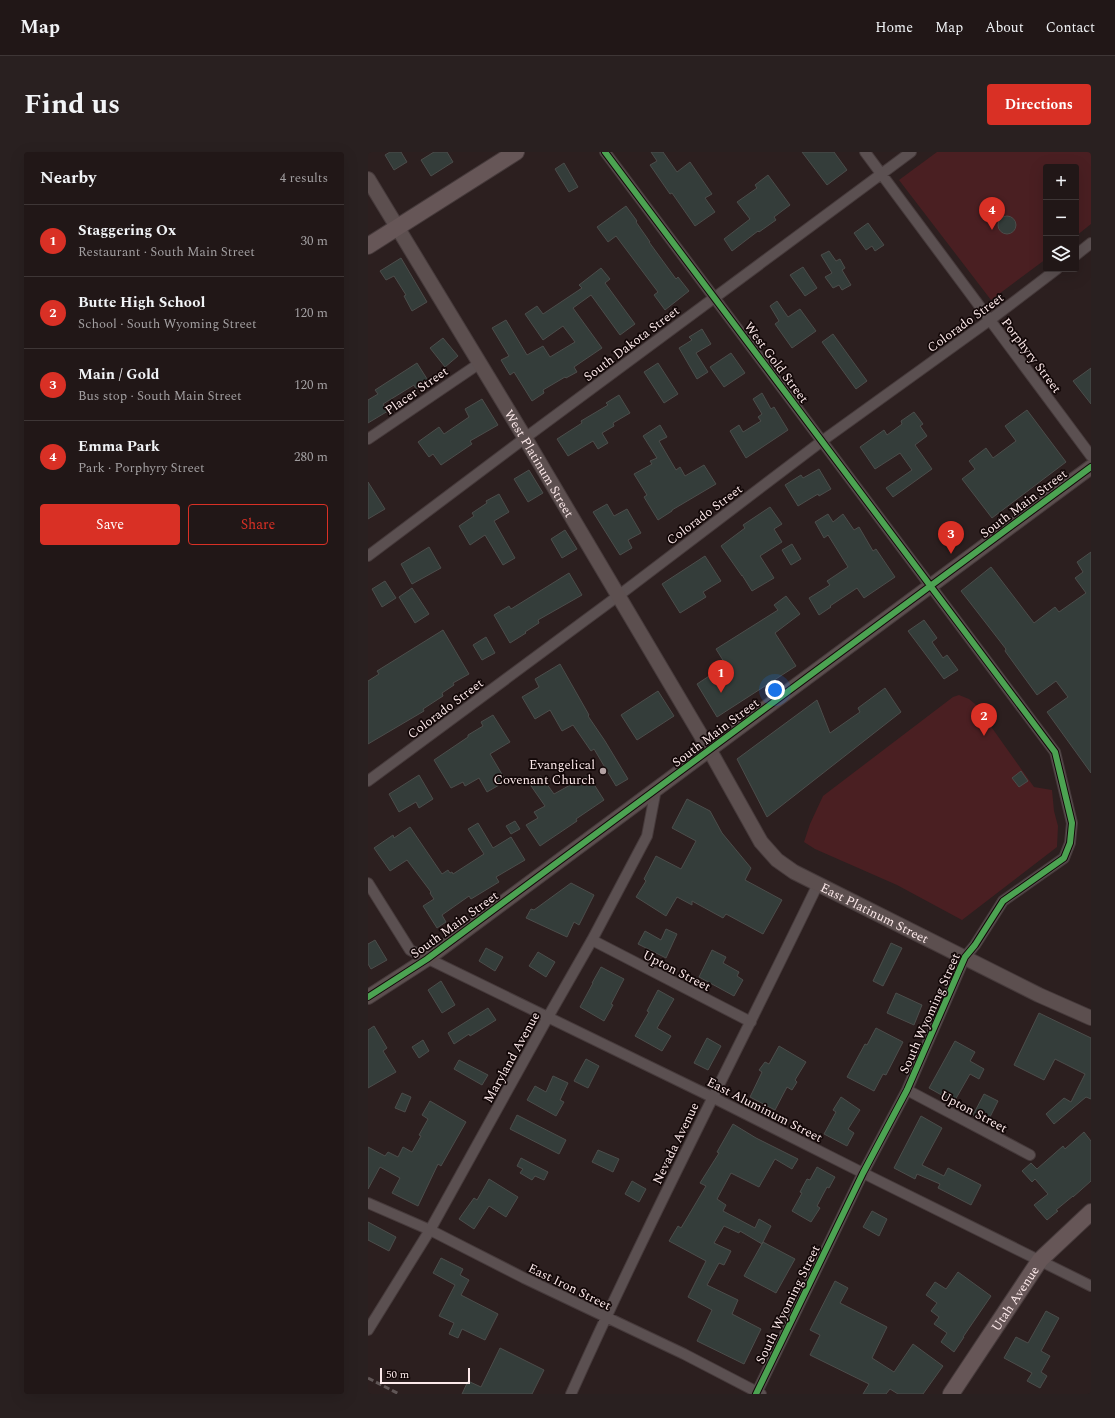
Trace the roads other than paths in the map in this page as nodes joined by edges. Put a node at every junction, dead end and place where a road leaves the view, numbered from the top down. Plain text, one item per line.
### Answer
1 (516, 152) edge
2 (605, 152) edge
3 (865, 152) edge
4 (911, 152) edge
5 (882, 174) junction
6 (368, 179) edge
7 (398, 228) junction
8 (1091, 243) edge
9 (368, 246) edge
10 (1079, 252) edge
11 (1053, 272) edge
12 (714, 297) junction
13 (990, 320) junction
14 (480, 362) junction
15 (525, 438) junction
16 (368, 440) edge
17 (822, 441) junction
18 (1091, 456) edge
19 (1091, 467) edge
20 (368, 556) edge
21 (931, 586) junction
22 (618, 596) junction
23 (709, 749) junction
24 (368, 781) edge
25 (656, 789) junction
26 (368, 883) edge
27 (818, 884) junction
28 (592, 940) junction
29 (964, 957) junction
30 (426, 959) junction
31 (368, 997) edge
32 (548, 1017) junction
33 (1091, 1018) edge
34 (751, 1022) junction
35 (907, 1090) junction
36 (712, 1097) junction
37 (1030, 1155) dead end
38 (863, 1173) junction
39 (368, 1203) edge
40 (1091, 1212) edge
41 (430, 1230) junction
42 (1040, 1260) junction
43 (1091, 1286) edge
44 (605, 1318) junction
45 (368, 1330) edge
46 (758, 1393) edge
47 (571, 1394) edge
48 (951, 1394) edge

1 - 7 main road
2 - 12 street, West Gold Street
3 - 5 street, Porphyry Street
4 - 5 street, South Dakota Street
5 - 12 street, South Dakota Street
5 - 13 street, Porphyry Street
6 - 7 street, West Platinum Street
7 - 9 main road
7 - 14 street, West Platinum Street
8 - 10 street
11 - 13 street, Colorado Street
12 - 15 street, South Dakota Street
12 - 17 street, West Gold Street
13 - 17 street, Colorado Street
13 - 18 street, Porphyry Street
14 - 15 street, West Platinum Street
14 - 16 street, Placer Street
15 - 20 street, South Dakota Street
15 - 22 street, West Platinum Street
17 - 21 street, West Gold Street
17 - 22 street, Colorado Street
19 - 21 street, South Main Street
21 - 23 street, South Main Street
21 - 29 street, South Wyoming Street
22 - 23 street, West Platinum Street
22 - 24 street, Colorado Street
23 - 25 street, South Main Street
23 - 27 street, East Platinum Street
25 - 28 street, Maryland Avenue
25 - 30 street, South Main Street
26 - 30 street, East Aluminum Street
27 - 29 street, East Platinum Street
27 - 34 street, Nevada Avenue
28 - 32 street, Maryland Avenue
28 - 34 street, Upton Street
29 - 33 street, East Platinum Street
29 - 35 street, South Wyoming Street
30 - 31 street, South Main Street
30 - 32 street, East Aluminum Street
32 - 36 street, East Aluminum Street
32 - 41 street, Maryland Avenue
34 - 36 street, Nevada Avenue
35 - 37 street, Upton Street
35 - 38 street, South Wyoming Street
36 - 38 street, East Aluminum Street
36 - 44 street, Nevada Avenue
38 - 42 street, East Aluminum Street
38 - 46 street, South Wyoming Street
39 - 41 street, East Iron Street
40 - 42 main road, Utah Avenue
41 - 44 street, East Iron Street
41 - 45 street, Maryland Avenue
42 - 43 street, East Aluminum Street
42 - 48 main road, Utah Avenue
44 - 46 street, East Iron Street
44 - 47 street, Nevada Avenue

